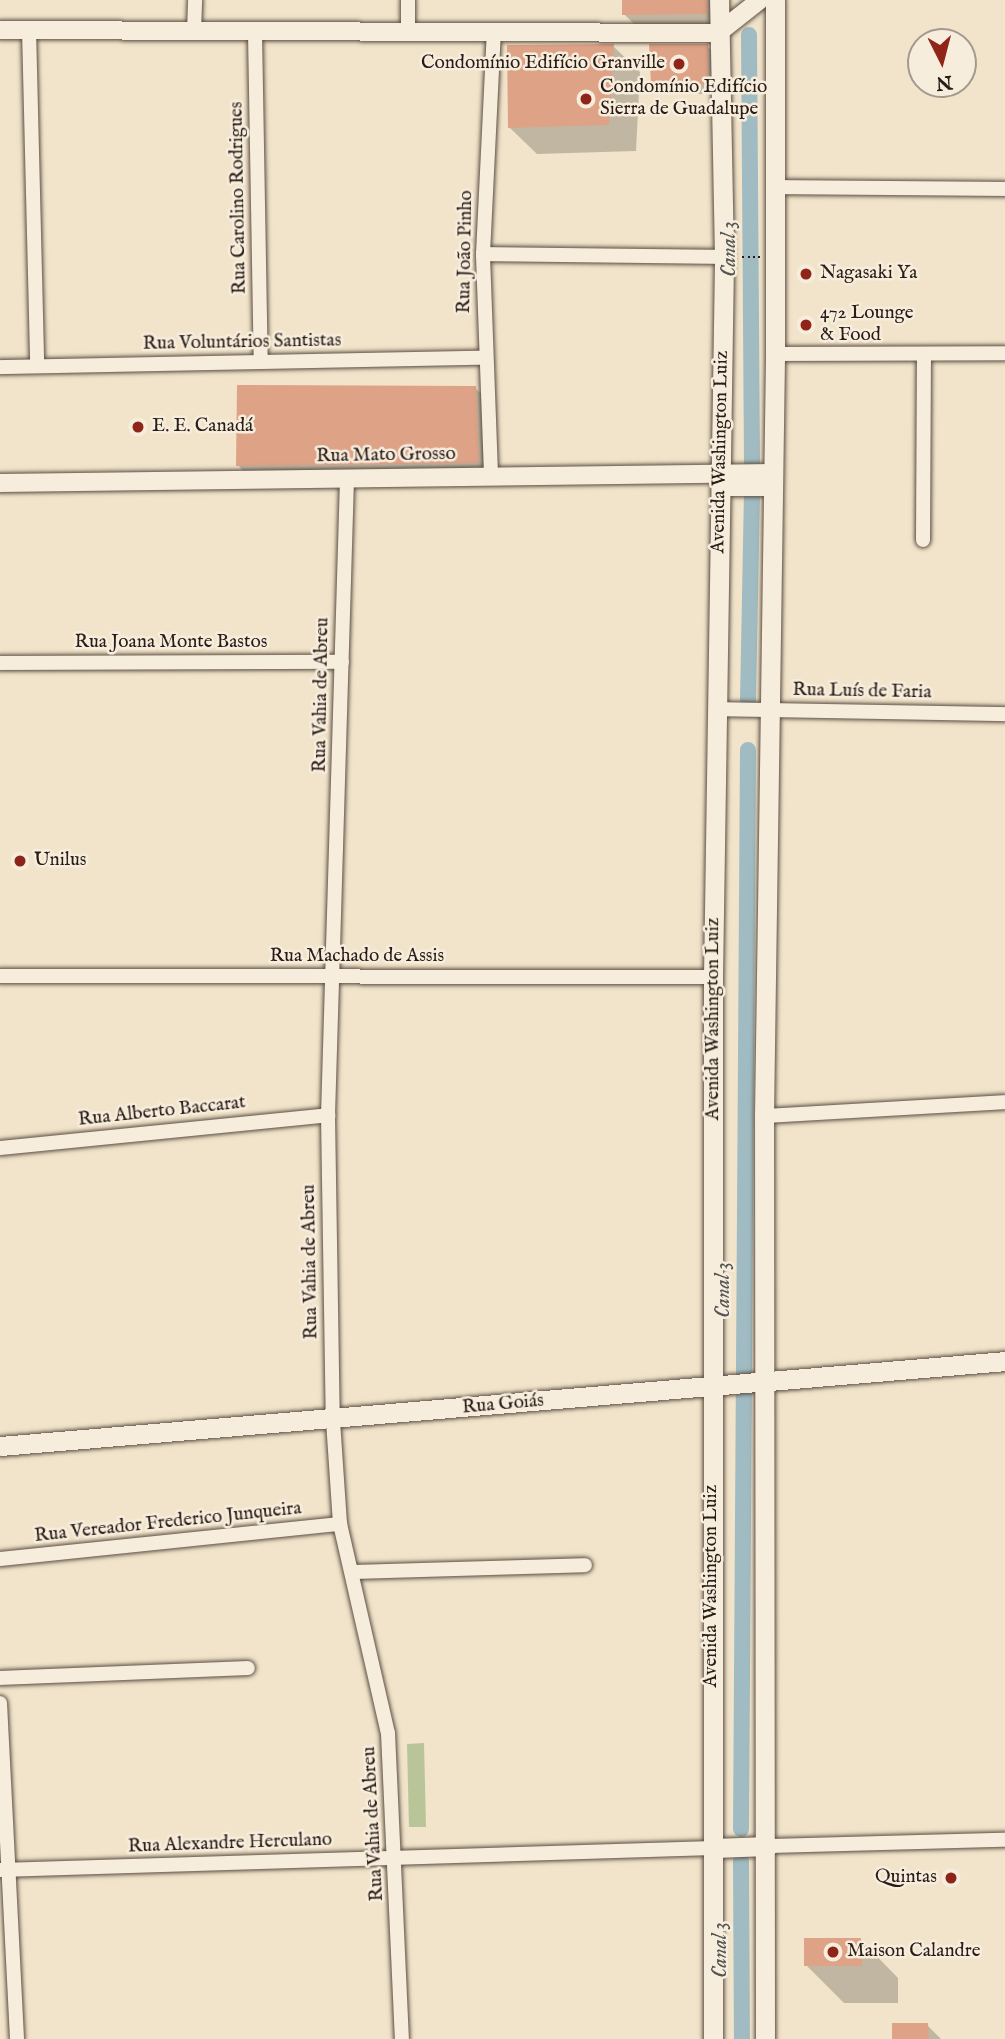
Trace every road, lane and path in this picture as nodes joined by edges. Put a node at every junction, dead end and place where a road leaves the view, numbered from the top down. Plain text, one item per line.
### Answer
1 (195, 0) edge
2 (408, 0) edge
3 (719, 0) edge
4 (760, 0) edge
5 (775, 0) edge
6 (29, 29) junction
7 (408, 29) junction
8 (0, 30) edge
9 (494, 31) junction
10 (194, 32) junction
11 (255, 33) junction
12 (718, 33) junction
13 (773, 187) junction
14 (1005, 189) edge
15 (483, 254) junction
16 (724, 257) junction
17 (774, 257) junction
18 (1005, 353) edge
19 (775, 354) junction
20 (924, 354) junction
21 (484, 358) junction
22 (261, 362) junction
23 (37, 366) junction
24 (0, 367) edge
25 (491, 474) junction
26 (347, 479) junction
27 (721, 479) junction
28 (774, 480) junction
29 (0, 483) edge
30 (923, 540) dead end
31 (342, 662) junction
32 (0, 663) edge
33 (717, 709) junction
34 (771, 709) junction
35 (1005, 714) edge
36 (0, 976) edge
37 (334, 977) junction
38 (713, 977) junction
39 (1005, 1102) edge
40 (328, 1115) junction
41 (764, 1116) junction
42 (0, 1147) edge
43 (1005, 1361) edge
44 (758, 1379) junction
45 (720, 1385) junction
46 (333, 1421) junction
47 (0, 1446) edge
48 (340, 1524) junction
49 (0, 1559) edge
50 (585, 1565) dead end
51 (352, 1572) junction
52 (248, 1668) dead end
53 (0, 1678) edge
54 (0, 1703) edge
55 (1005, 1840) edge
56 (763, 1846) junction
57 (722, 1847) junction
58 (396, 1858) junction
59 (6, 1870) edge
60 (17, 2039) edge
61 (402, 2039) edge
62 (713, 2039) edge
63 (765, 2039) edge

1 - 10 street
2 - 7 street
3 - 12 main road, Avenida Washington Luiz
4 - 12 street
5 - 13 main road
6 - 8 street
6 - 10 street
6 - 23 street
7 - 9 street
7 - 11 street
9 - 12 street
9 - 15 street, Rua João Pinho
10 - 11 street
11 - 22 street, Rua Carolino Rodrigues
12 - 16 main road, Avenida Washington Luiz
13 - 14 street
13 - 17 main road
15 - 16 street
15 - 21 street, Rua João Pinho
16 - 17 path
16 - 27 main road, Avenida Washington Luiz
17 - 19 main road
18 - 20 street
19 - 20 street
19 - 28 main road
20 - 30 street
21 - 22 street, Rua Voluntários Santistas
21 - 25 street, Rua João Pinho
22 - 23 street, Rua Voluntários Santistas
23 - 24 street, Rua Voluntários Santistas
25 - 26 street, Rua Mato Grosso
25 - 27 street, Rua Mato Grosso
26 - 29 street, Rua Mato Grosso
26 - 31 street, Rua Vahia de Abreu
27 - 28 main road
27 - 33 main road, Avenida Washington Luiz
28 - 34 main road
31 - 32 street, Rua Joana Monte Bastos
31 - 37 street, Rua Vahia de Abreu
33 - 34 street, Rua Luís de Faria
33 - 38 main road, Avenida Washington Luiz
34 - 35 street, Rua Luís de Faria
34 - 41 main road
36 - 37 street, Rua Machado de Assis
37 - 38 street, Rua Machado de Assis
37 - 40 street, Rua Vahia de Abreu
38 - 45 main road, Avenida Washington Luiz
39 - 41 street
40 - 42 street, Rua Alberto Baccarat
40 - 46 street, Rua Vahia de Abreu
41 - 44 main road
43 - 44 main road, Rua Goiás
44 - 45 main road, Rua Goiás
44 - 56 main road
45 - 46 main road, Rua Goiás
45 - 57 main road, Avenida Washington Luiz
46 - 47 main road, Rua Goiás
46 - 48 street, Rua Vahia de Abreu
48 - 49 street, Rua Vereador Frederico Junqueira
48 - 51 street, Rua Vahia de Abreu
50 - 51 street
51 - 58 street, Rua Vahia de Abreu
52 - 53 street
54 - 59 street
55 - 56 street
56 - 57 main road
56 - 63 main road
57 - 58 street, Rua Alexandre Herculano
57 - 62 main road, Avenida Washington Luiz
58 - 59 street, Rua Alexandre Herculano
58 - 61 street, Rua Vahia de Abreu
59 - 60 street

